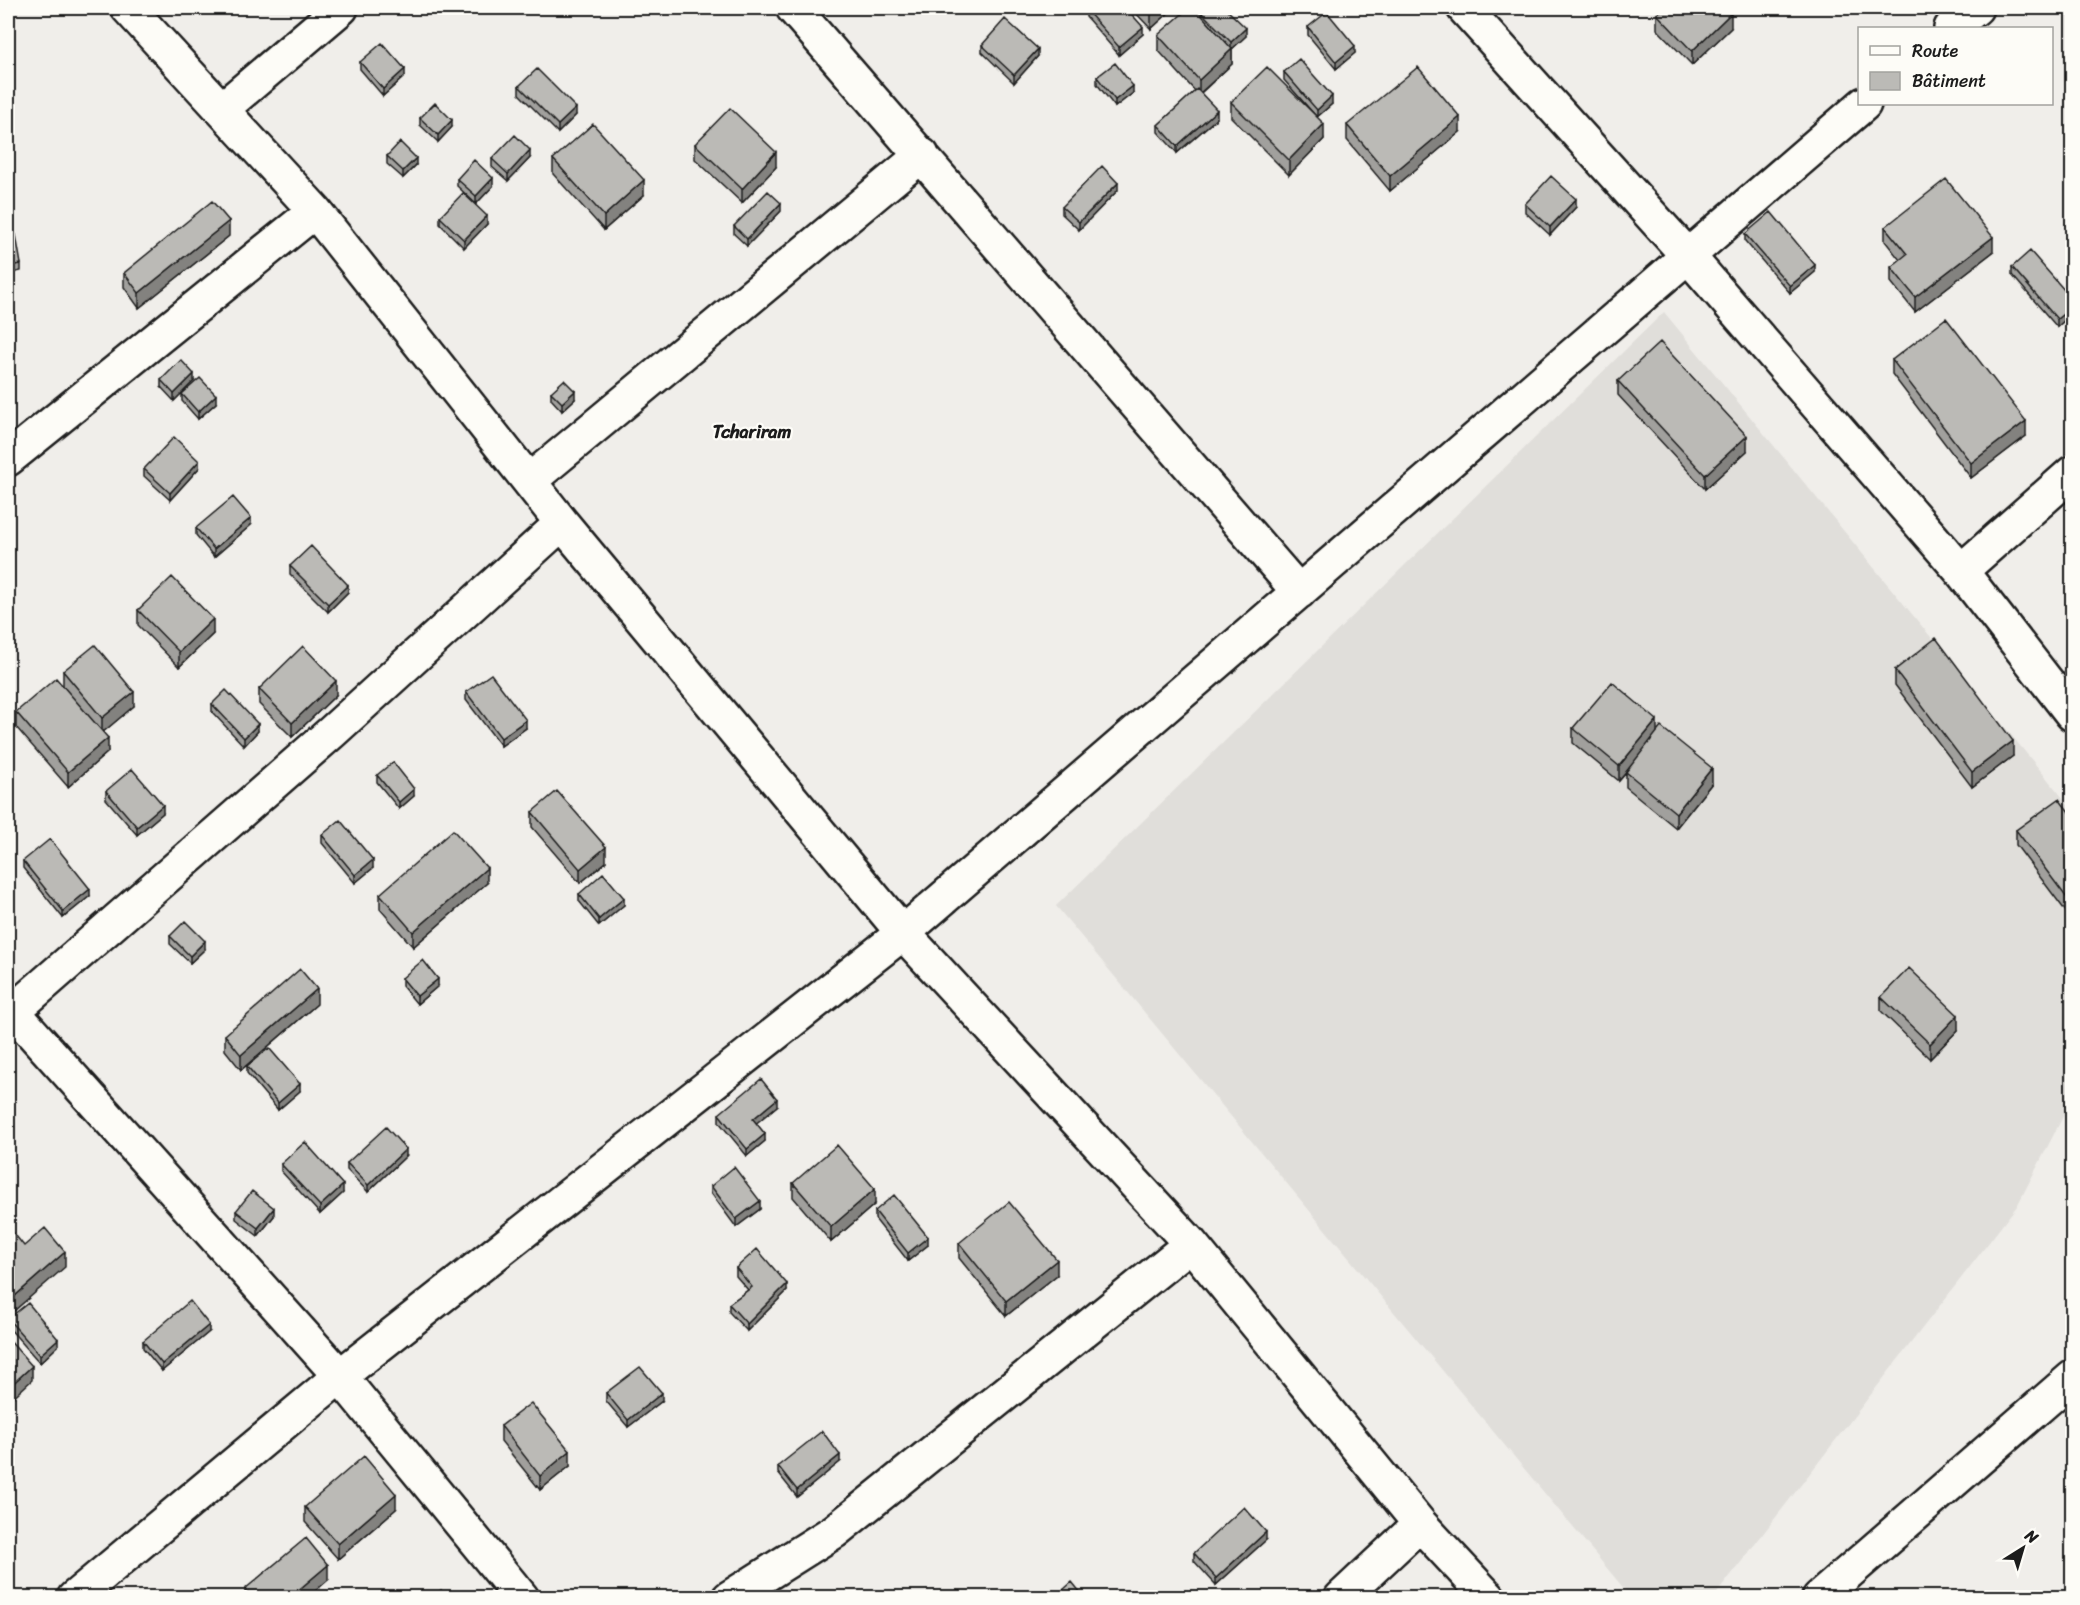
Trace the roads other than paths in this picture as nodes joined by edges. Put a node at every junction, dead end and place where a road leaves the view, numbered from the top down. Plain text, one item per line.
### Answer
1 (128, 8) edge
2 (341, 8) edge
3 (793, 8) edge
4 (1464, 8) edge
5 (1976, 8) edge
6 (1952, 27) edge
7 (1863, 105) edge
8 (222, 109) junction
9 (922, 155) junction
10 (315, 212) junction
11 (1688, 256) junction
12 (8, 459) edge
13 (2073, 473) edge
14 (529, 481) junction
15 (562, 523) junction
16 (1961, 571) junction
17 (1299, 592) junction
18 (2073, 714) edge
19 (903, 933) junction
20 (10, 1009) edge
21 (1191, 1244) junction
22 (340, 1376) junction
23 (2072, 1380) edge
24 (1420, 1524) junction
25 (74, 1598) edge
26 (522, 1598) edge
27 (729, 1598) edge
28 (1341, 1598) edge
29 (1489, 1598) edge
30 (1819, 1598) edge

1 - 8 street
2 - 8 street
3 - 9 street
4 - 11 street
5 - 6 street
7 - 11 street
8 - 10 street
9 - 14 street
9 - 17 street
10 - 12 street
10 - 14 street
11 - 16 street
11 - 17 street
13 - 16 street
14 - 15 street
15 - 19 street
15 - 20 street
16 - 18 street
17 - 19 street
19 - 21 street
19 - 22 street
20 - 22 street
21 - 24 street
21 - 27 street
22 - 25 street
22 - 26 street
23 - 30 street
24 - 28 street
24 - 29 street

